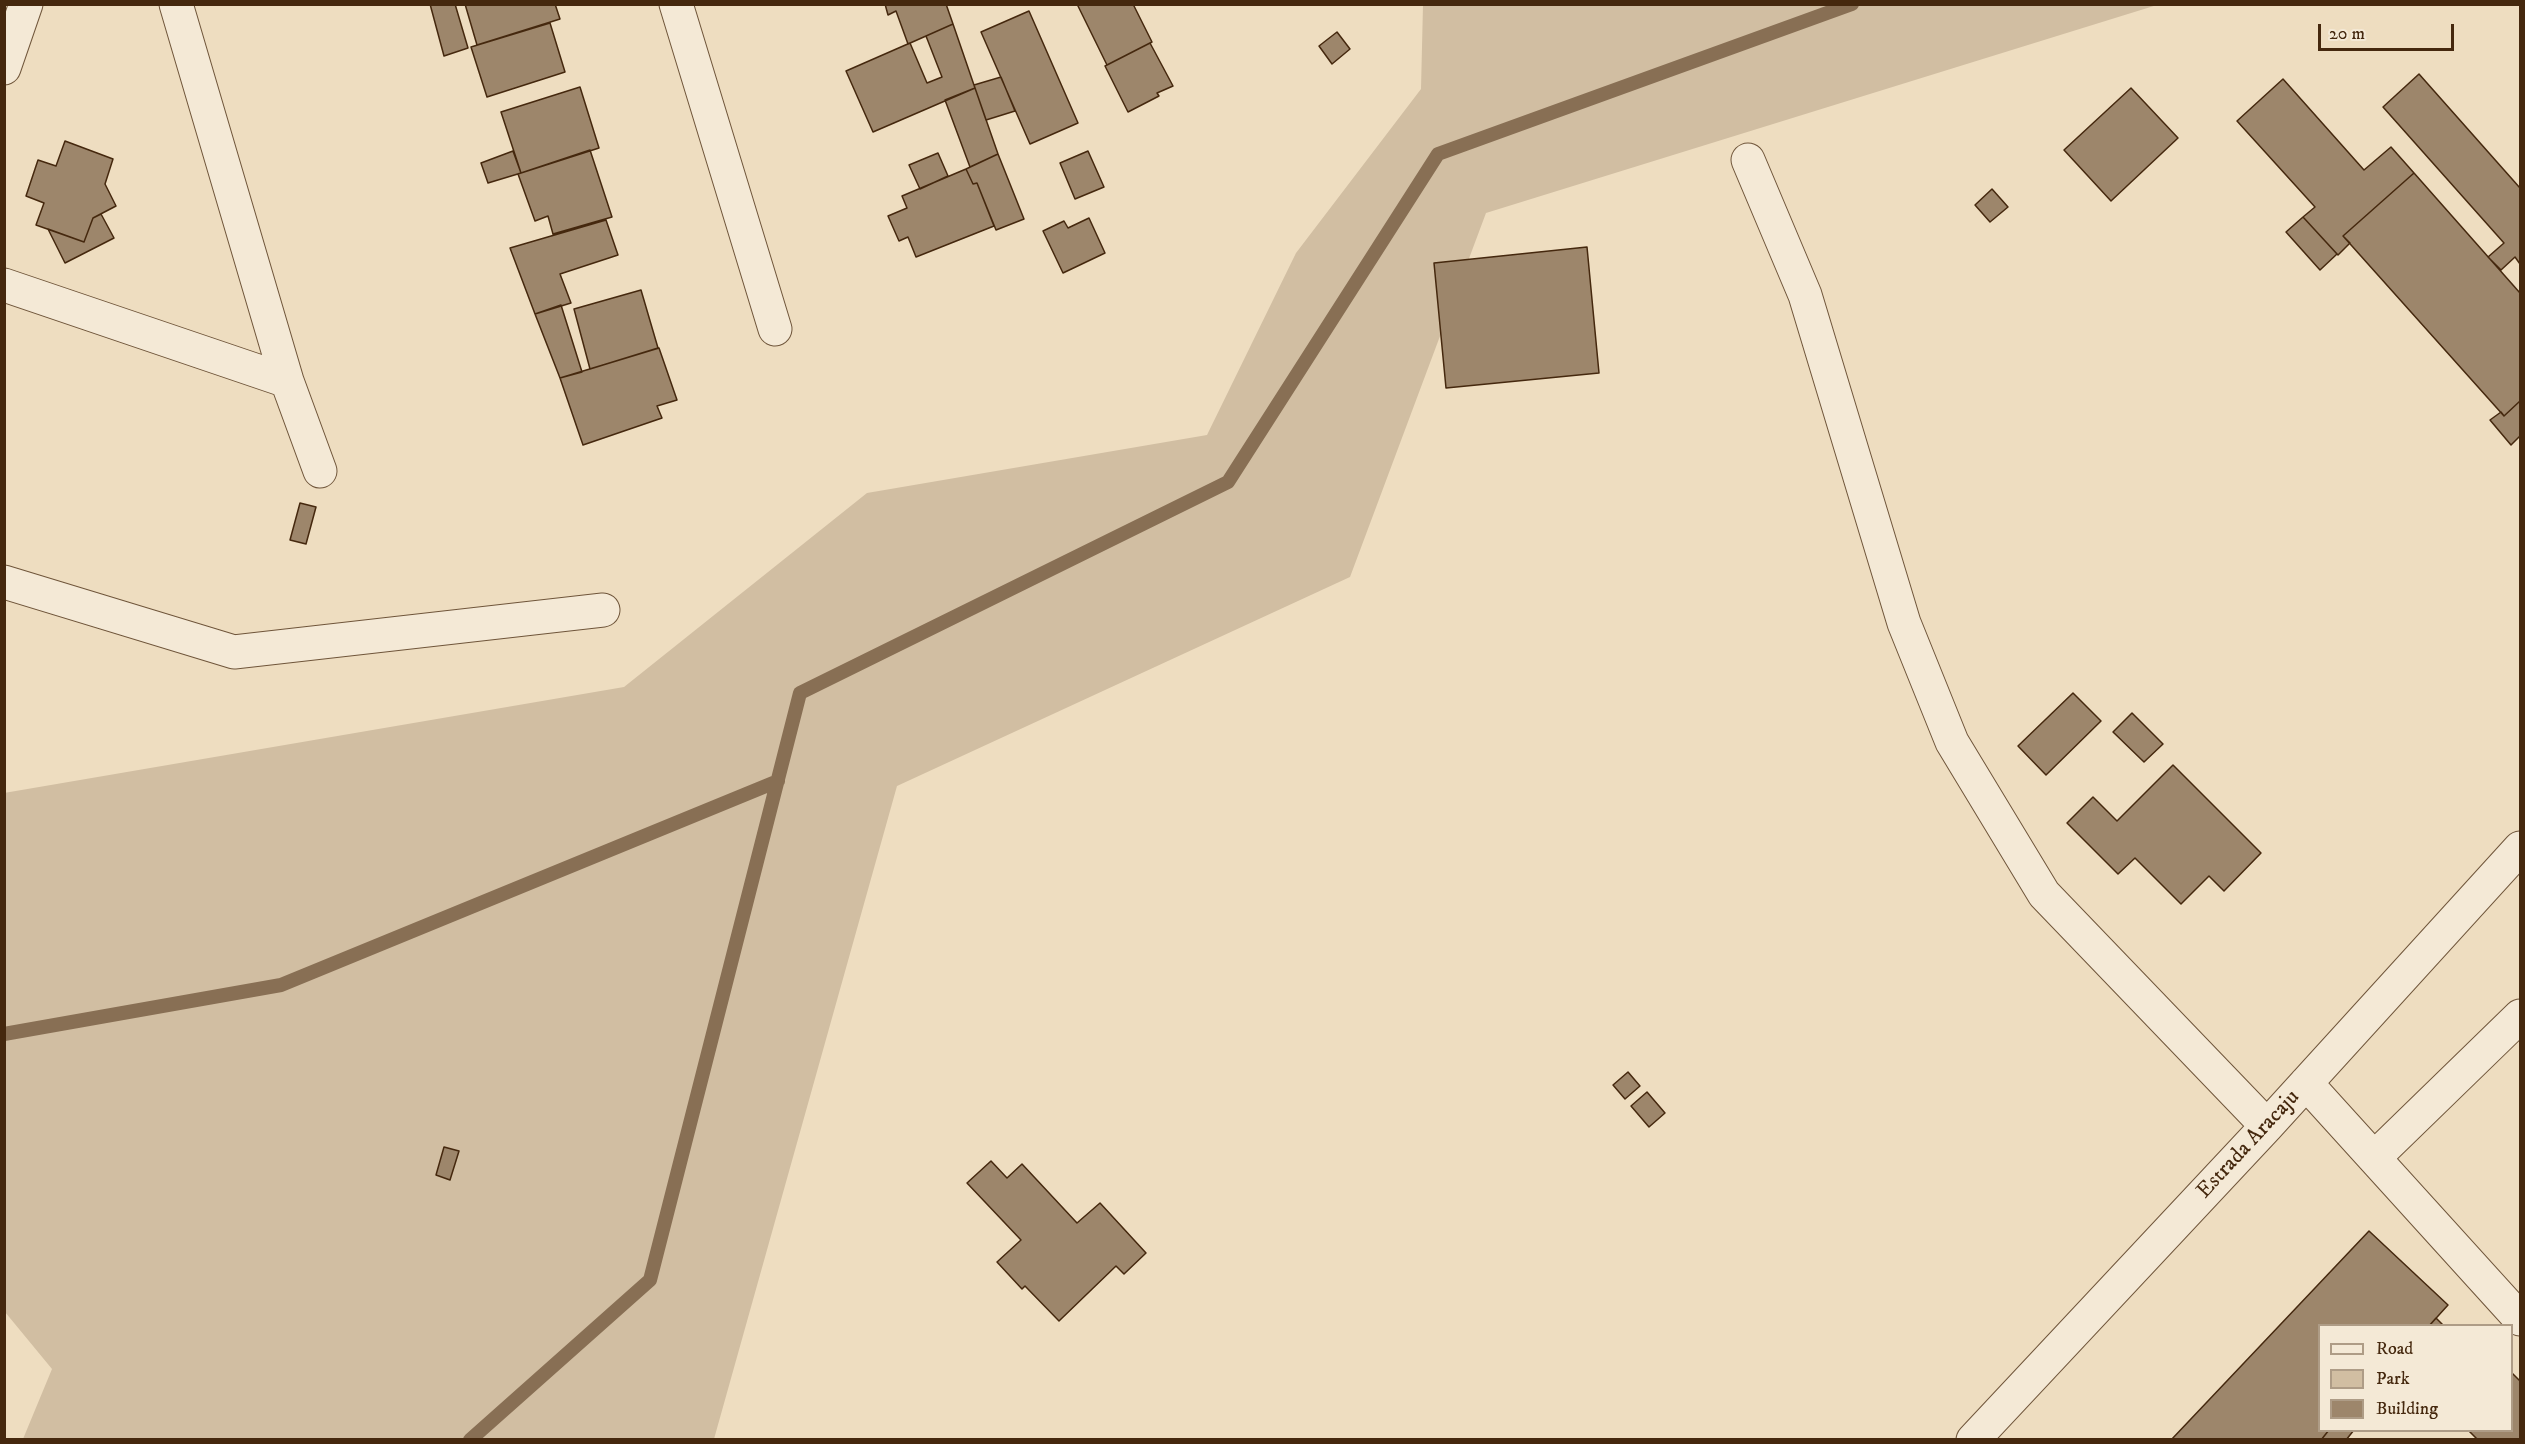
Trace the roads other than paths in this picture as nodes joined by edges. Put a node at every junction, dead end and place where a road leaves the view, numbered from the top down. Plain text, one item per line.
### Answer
1 (26, 4) edge
2 (176, 4) edge
3 (676, 4) edge
4 (4, 68) edge
5 (1748, 160) dead end
6 (4, 285) edge
7 (775, 329) dead end
8 (286, 381) junction
9 (320, 471) dead end
10 (4, 582) edge
11 (603, 610) dead end
12 (2520, 848) edge
13 (2520, 1016) edge
14 (2306, 1083) junction
15 (2267, 1126) junction
16 (2374, 1158) junction
17 (2520, 1319) edge
18 (1974, 1440) edge

1 - 4 street
2 - 8 street
3 - 7 street
5 - 15 street
6 - 8 street
8 - 9 street
10 - 11 street
12 - 14 street, Estrada Aracaju
13 - 16 street
14 - 15 street, Estrada Aracaju
14 - 16 street
15 - 18 street, Estrada Aracaju
16 - 17 street

